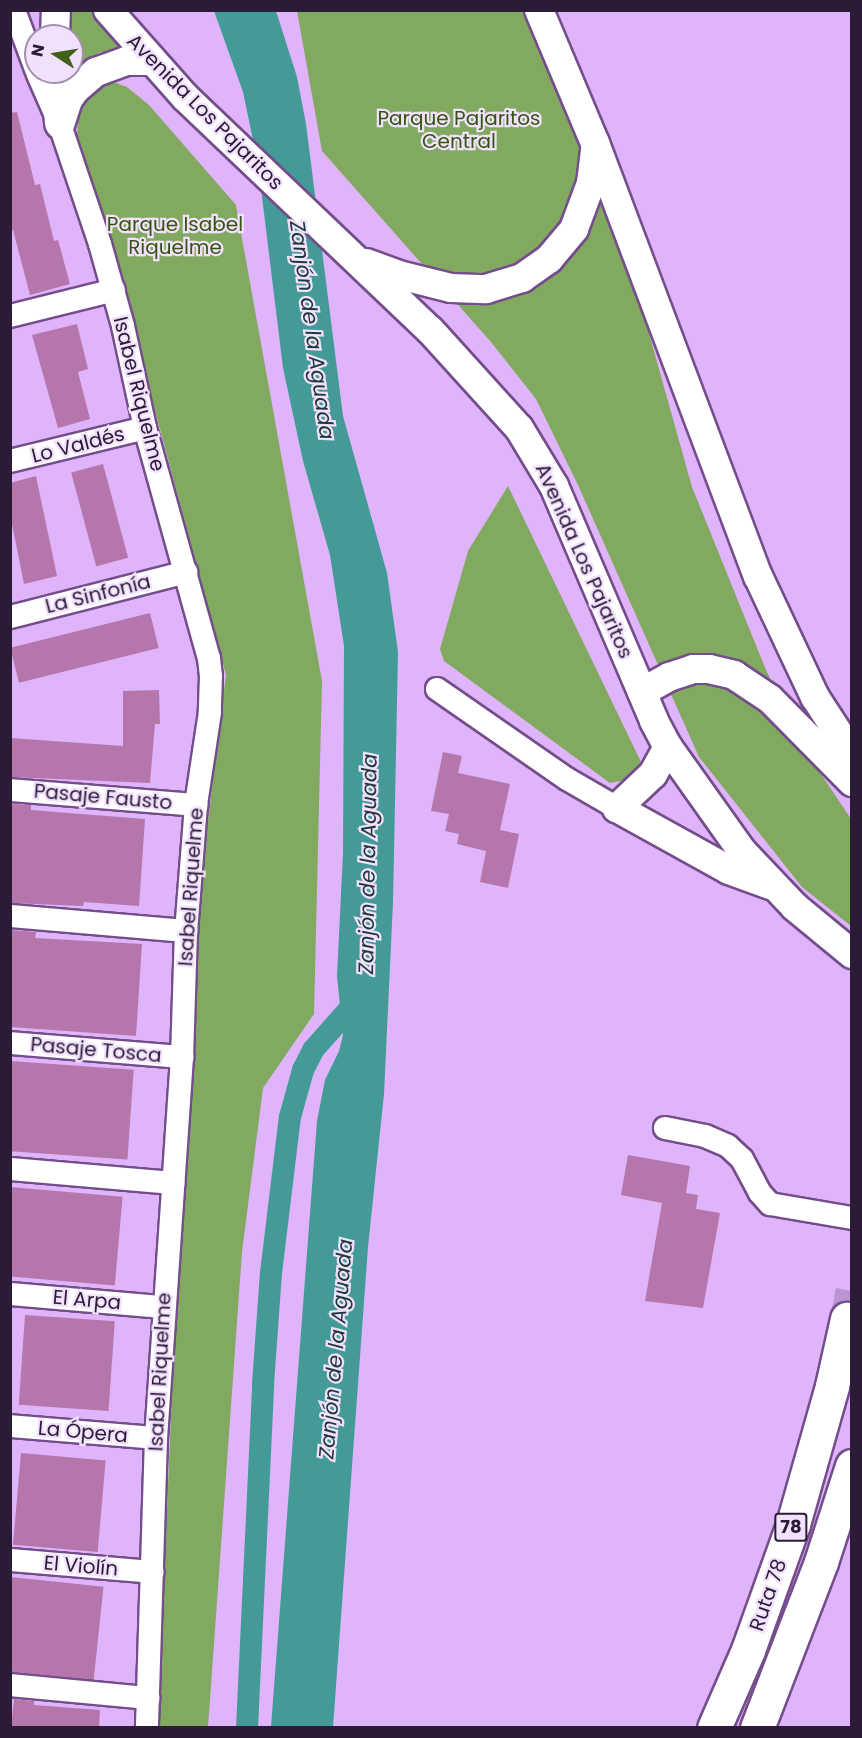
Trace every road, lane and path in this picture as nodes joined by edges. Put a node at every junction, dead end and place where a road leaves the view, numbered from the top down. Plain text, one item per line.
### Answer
1 (14, 10) edge
2 (108, 10) edge
3 (527, 10) edge
4 (539, 10) edge
5 (24, 36) edge
6 (558, 52) junction
7 (151, 61) junction
8 (43, 84) edge
9 (56, 84) edge
10 (60, 125) junction
11 (595, 144) junction
12 (353, 257) junction
13 (114, 290) junction
14 (10, 316) edge
15 (145, 428) junction
16 (10, 461) edge
17 (186, 572) junction
18 (10, 616) edge
19 (437, 689) dead end
20 (642, 692) junction
21 (668, 747) junction
22 (852, 754) edge
23 (852, 782) edge
24 (10, 790) edge
25 (196, 805) junction
26 (617, 808) junction
27 (775, 886) junction
28 (10, 916) edge
29 (186, 931) junction
30 (852, 954) edge
31 (10, 1043) edge
32 (182, 1057) junction
33 (665, 1128) dead end
34 (10, 1169) edge
35 (173, 1183) junction
36 (852, 1218) edge
37 (10, 1294) edge
38 (163, 1306) junction
39 (847, 1319) dead end
40 (10, 1426) edge
41 (156, 1438) junction
42 (852, 1466) edge
43 (10, 1560) edge
44 (152, 1572) junction
45 (10, 1685) edge
46 (148, 1698) junction
47 (147, 1728) edge
48 (714, 1728) edge
49 (757, 1728) edge

1 - 5 street, Isabel Riquelme
2 - 7 main road, Avenida Los Pajaritos
3 - 6 street
4 - 6 main road
6 - 11 main road
7 - 10 main road
7 - 12 main road, Avenida Los Pajaritos
8 - 10 street, Isabel Riquelme
9 - 10 main road
10 - 13 street, Isabel Riquelme
11 - 12 main road
11 - 22 main road
12 - 20 main road, Avenida Los Pajaritos
13 - 14 street
13 - 15 street, Isabel Riquelme
15 - 16 street, Lo Valdés
15 - 17 street, Isabel Riquelme
17 - 18 street, La Sinfonía
17 - 25 street, Isabel Riquelme
19 - 26 street
20 - 21 main road, Avenida Los Pajaritos
20 - 23 main road
21 - 26 main road
21 - 27 main road, Avenida Los Pajaritos
24 - 25 street, Pasaje Fausto
25 - 29 street, Isabel Riquelme
26 - 27 main road
27 - 30 main road, Avenida Los Pajaritos
28 - 29 street
29 - 32 street, Isabel Riquelme
31 - 32 street, Pasaje Tosca
32 - 35 street, Isabel Riquelme
33 - 36 street
34 - 35 street
35 - 38 street, Isabel Riquelme
37 - 38 street, El Arpa
38 - 41 street, Isabel Riquelme
39 - 48 highway, Ruta 78 / 78
40 - 41 street, La Ópera
41 - 44 street, Isabel Riquelme
42 - 49 highway, Ruta 78 / 78
43 - 44 street, El Violín
44 - 46 street, Isabel Riquelme
45 - 46 street
46 - 47 street, Isabel Riquelme

